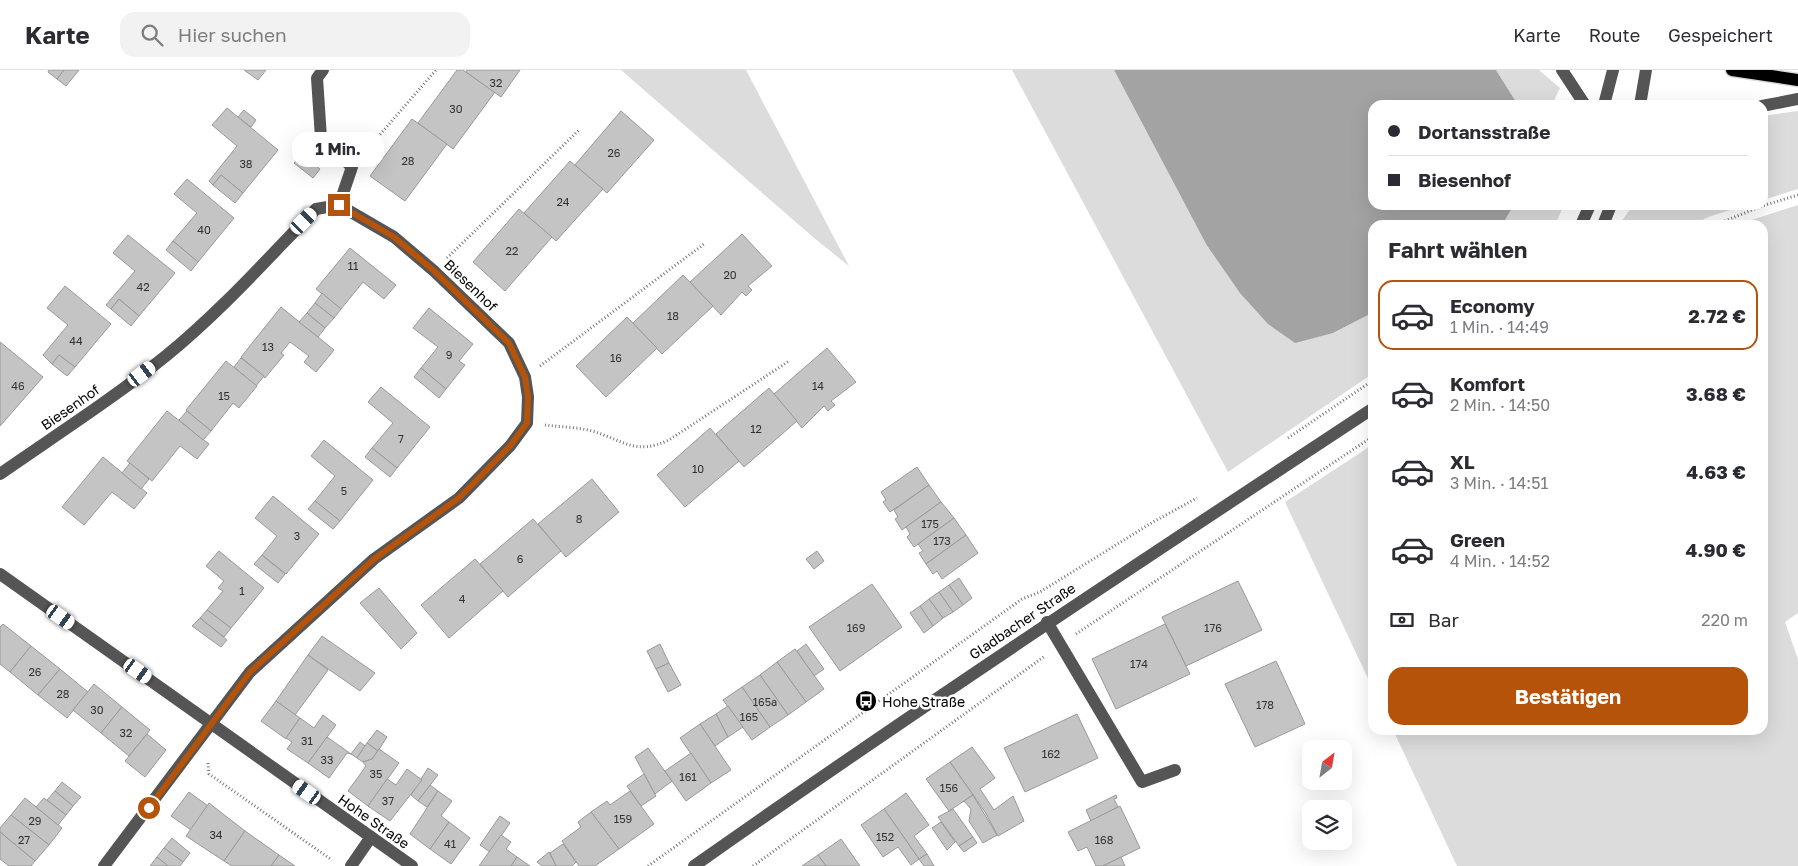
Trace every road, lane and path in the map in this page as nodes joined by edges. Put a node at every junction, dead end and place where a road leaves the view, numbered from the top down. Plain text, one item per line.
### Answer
1 (323, 70) edge
2 (436, 70) edge
3 (1562, 70) edge
4 (1612, 70) edge
5 (1646, 70) edge
6 (1732, 70) edge
7 (1798, 80) edge
8 (1798, 99) edge
9 (1582, 100) edge
10 (1605, 100) edge
11 (1641, 100) edge
12 (1768, 105) edge
13 (579, 130) dead end
14 (352, 167) junction
15 (1798, 195) edge
16 (1768, 204) edge
17 (339, 205) junction
18 (1752, 210) edge
19 (1727, 220) edge
20 (704, 244) dead end
21 (434, 271) junction
22 (789, 361) dead end
23 (525, 377) junction
24 (1368, 384) edge
25 (1368, 412) edge
26 (527, 423) junction
27 (1286, 439) dead end
28 (0, 474) edge
29 (1202, 495) dead end
30 (0, 574) edge
31 (1048, 622) junction
32 (212, 724) junction
33 (202, 737) junction
34 (1175, 770) dead end
35 (371, 837) junction
36 (104, 866) edge
37 (340, 866) edge
38 (350, 866) edge
39 (412, 866) edge
40 (648, 866) edge
41 (694, 866) edge

1 - 14 street
2 - 14 path
3 - 9 street
4 - 10 street
5 - 11 street
6 - 7 main road
8 - 12 street
13 - 21 path
14 - 17 street
15 - 16 path
17 - 21 street, Biesenhof
17 - 28 street, Biesenhof
18 - 19 path
20 - 23 path
21 - 23 street, Biesenhof
22 - 26 path
23 - 26 street, Biesenhof
24 - 27 path
25 - 31 street, Gladbacher Straße
26 - 32 street
29 - 40 path
30 - 32 street, Hohe Straße
31 - 34 street
31 - 41 street, Gladbacher Straße
32 - 33 street
32 - 35 street, Hohe Straße
33 - 36 street
33 - 37 path
35 - 38 street
35 - 39 street, Hohe Straße

